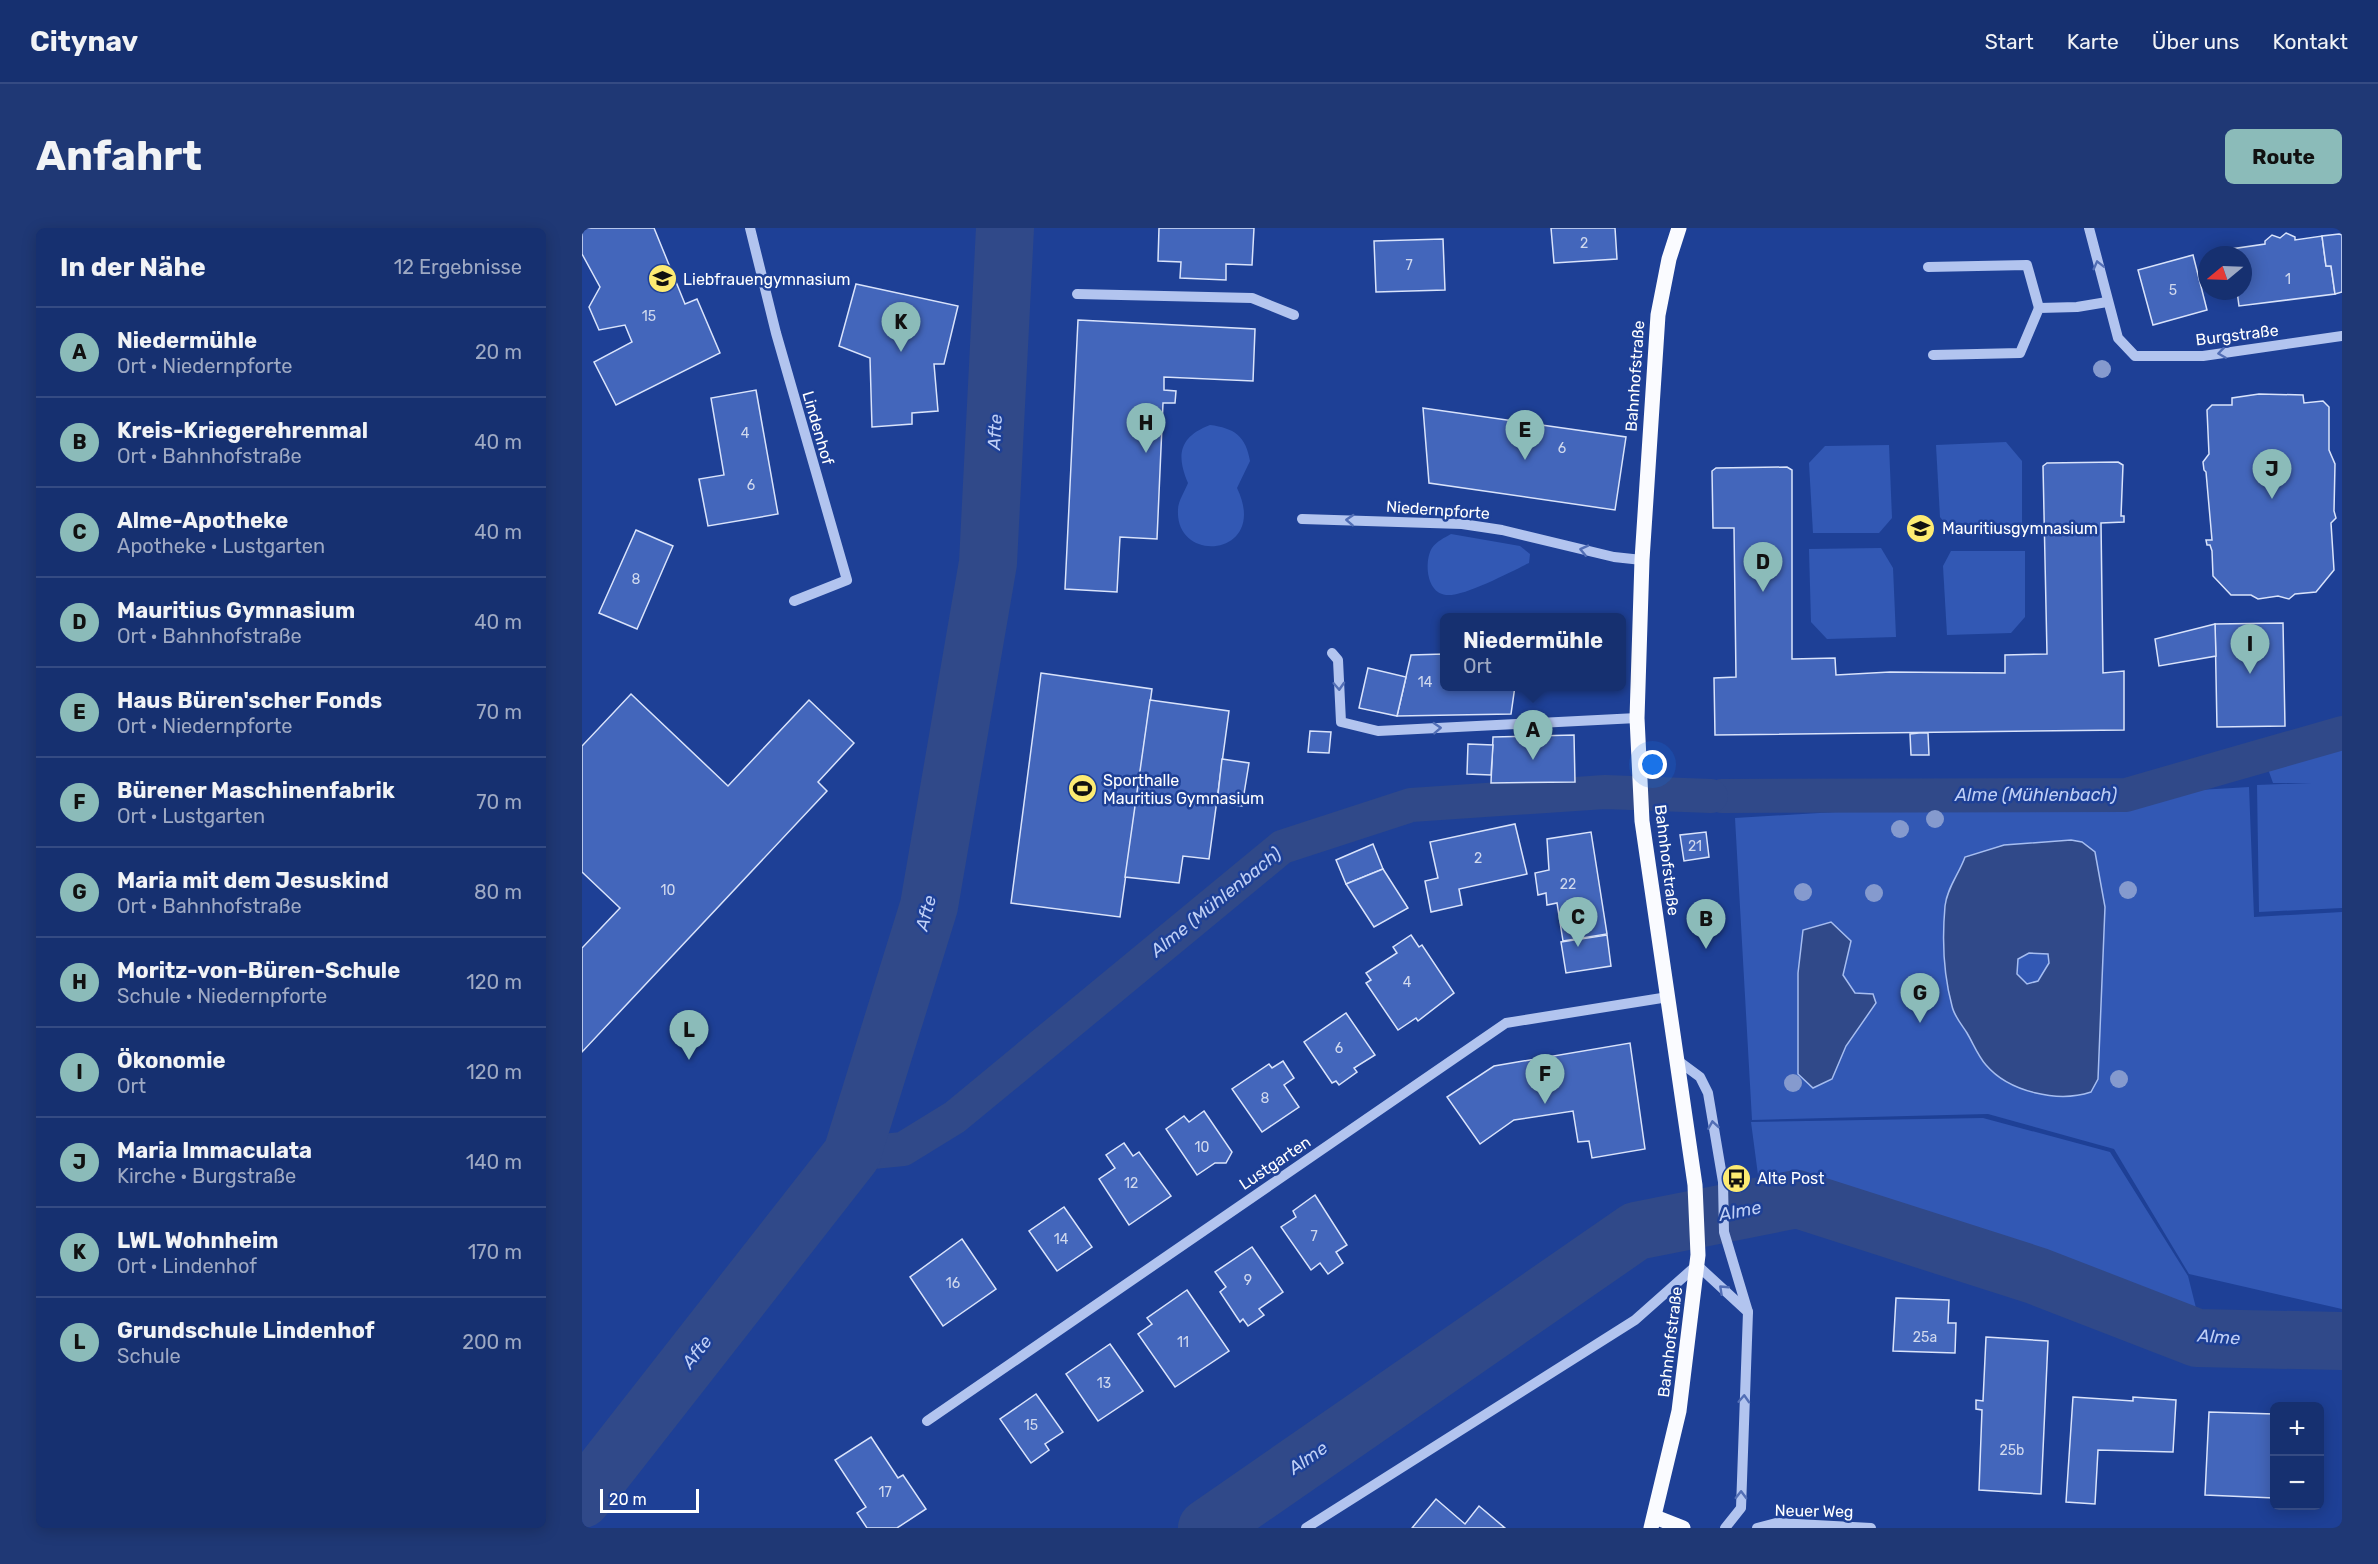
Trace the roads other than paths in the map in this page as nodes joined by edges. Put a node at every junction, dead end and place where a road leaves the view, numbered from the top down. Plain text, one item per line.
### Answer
1 (750, 228) edge
2 (1678, 228) edge
3 (2088, 228) edge
4 (1928, 267) dead end
5 (1077, 294) dead end
6 (2108, 302) junction
7 (2039, 308) junction
8 (1294, 315) dead end
9 (2342, 336) edge
10 (1933, 355) dead end
11 (1302, 519) dead end
12 (1642, 560) junction
13 (794, 601) dead end
14 (1332, 653) dead end
15 (1637, 718) junction
16 (1668, 997) junction
17 (1677, 1060) junction
18 (1698, 1260) junction
19 (1749, 1312) junction
20 (927, 1421) dead end
21 (1653, 1523) edge
22 (1306, 1528) edge
23 (1683, 1528) edge
24 (1725, 1528) edge
25 (1757, 1528) edge
26 (1871, 1528) edge

1 - 13 street, Lindenhof
2 - 12 main road, Bahnhofstraße
6 -> 3 street
4 - 7 street
5 - 8 street
6 - 7 street
9 -> 6 street, Burgstraße
7 - 10 street
12 -> 11 street, Niedernpforte
12 - 15 main road, Bahnhofstraße
14 -> 15 street
15 - 16 main road, Bahnhofstraße
16 - 17 main road, Bahnhofstraße
16 - 20 street, Lustgarten
17 - 18 main road, Bahnhofstraße
19 -> 17 street
19 -> 18 street
18 - 21 main road, Bahnhofstraße
18 - 22 street
24 -> 19 street
21 - 23 main road
25 - 26 street, Neuer Weg

